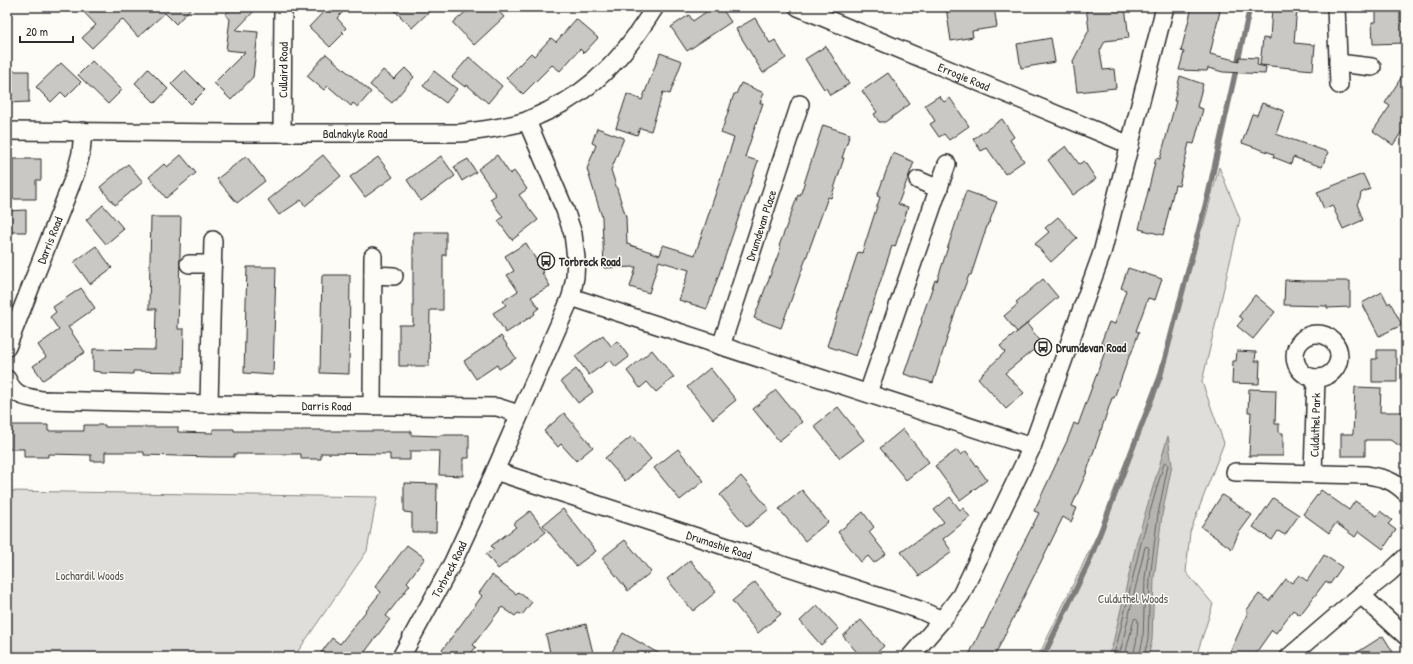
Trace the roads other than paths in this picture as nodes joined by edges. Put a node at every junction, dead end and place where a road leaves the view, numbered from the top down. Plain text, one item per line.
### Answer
1 (283, 7) edge
2 (656, 7) edge
3 (798, 7) edge
4 (1165, 7) edge
5 (1336, 7) edge
6 (1338, 63) junction
7 (1372, 67) dead end
8 (1339, 85) dead end
9 (800, 104) dead end
10 (527, 121) junction
11 (7, 131) edge
12 (83, 131) junction
13 (282, 133) junction
14 (1130, 145) junction
15 (947, 164) dead end
16 (918, 180) dead end
17 (939, 189) junction
18 (214, 240) dead end
19 (373, 256) dead end
20 (189, 264) dead end
21 (213, 264) junction
22 (373, 275) junction
23 (394, 276) dead end
24 (571, 297) junction
25 (721, 346) junction
26 (7, 347) edge
27 (1316, 378) dead end
28 (8, 384) edge
29 (868, 393) junction
30 (209, 404) junction
31 (372, 406) junction
32 (520, 414) junction
33 (1032, 447) junction
34 (495, 471) junction
35 (1235, 472) dead end
36 (1313, 473) junction
37 (1406, 493) edge
38 (1406, 557) edge
39 (1361, 594) junction
40 (942, 620) junction
41 (1406, 636) edge
42 (401, 657) edge
43 (910, 657) edge
44 (1289, 657) edge

1 - 13 street, Cullaird Road
2 - 10 street, Balnakyle Road
3 - 14 street, Errogie Road
4 - 14 street
5 - 6 street
6 - 7 street
6 - 8 street
9 - 25 street, Drumdevan Place
10 - 13 street, Balnakyle Road
10 - 24 street, Torbreck Road
11 - 12 street, Balnakyle Road
12 - 13 street, Balnakyle Road
12 - 26 street, Darris Road
14 - 33 street
15 - 17 street
16 - 17 street
17 - 29 street
18 - 21 street
19 - 22 street
20 - 21 street
21 - 30 street
22 - 23 street
22 - 31 street
24 - 25 street
24 - 32 street, Torbreck Road
25 - 29 street
27 - 36 street, Culduthel Park
28 - 30 street, Darris Road
29 - 33 street
30 - 31 street, Darris Road
31 - 32 street, Darris Road
32 - 34 street, Torbreck Road
33 - 40 street
34 - 40 street, Drumashie Road
34 - 42 street, Torbreck Road
35 - 36 street, Culduthel Park
36 - 37 street, Culduthel Park
38 - 39 street
39 - 41 street
39 - 44 street
40 - 43 street

